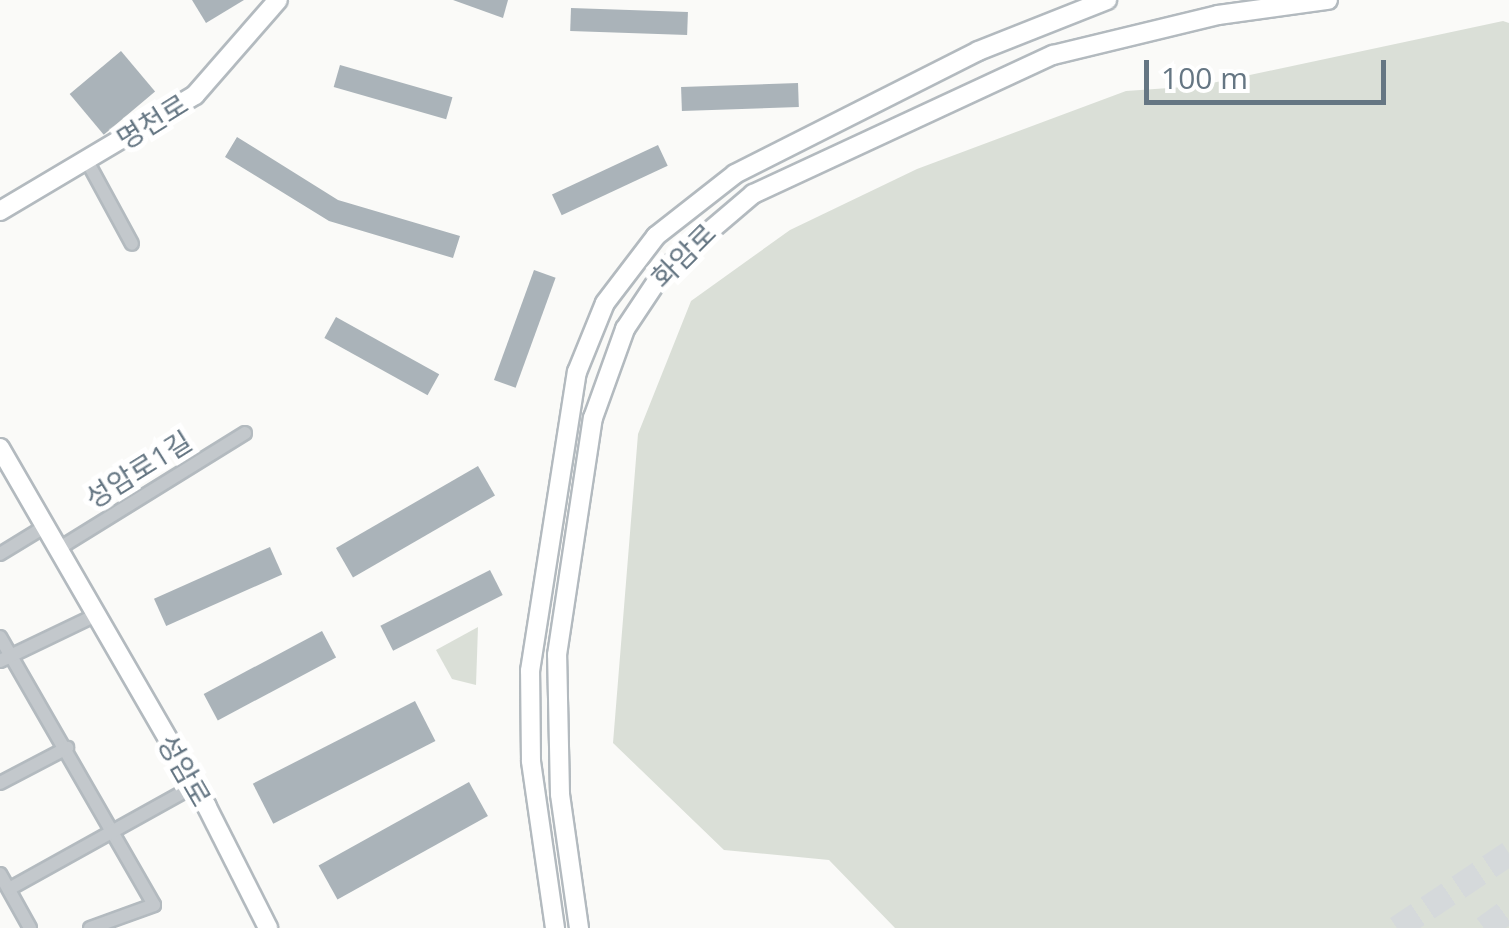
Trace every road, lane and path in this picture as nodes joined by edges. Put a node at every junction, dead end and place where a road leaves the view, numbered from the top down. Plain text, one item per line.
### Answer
1 (278, 0) edge
2 (1106, 0) edge
3 (1328, 0) edge
4 (88, 161) junction
5 (0, 211) edge
6 (132, 244) dead end
7 (245, 434) dead end
8 (0, 448) edge
9 (44, 527) junction
10 (58, 548) junction
11 (0, 554) edge
12 (96, 615) junction
13 (0, 637) edge
14 (6, 658) edge
15 (66, 748) junction
16 (0, 782) edge
17 (194, 786) junction
18 (113, 833) junction
19 (0, 874) edge
20 (9, 889) junction
21 (29, 928) edge
22 (90, 928) edge
23 (268, 928) edge
24 (555, 928) edge
25 (578, 928) edge

1 - 4 main road, 명천로
2 - 24 main road, 화암로
3 - 25 main road, 화암로
4 - 5 main road, 명천로
4 - 6 street
7 - 10 street, 성암로1길
8 - 9 main road, 성암로
9 - 10 main road, 성암로
9 - 11 street
10 - 12 main road, 성암로
12 - 14 street
12 - 17 main road, 성암로
13 - 14 street
14 - 15 street
15 - 16 street
15 - 18 street
17 - 18 street
17 - 23 main road, 성암로
18 - 20 street
18 - 22 street
19 - 20 street
20 - 21 street

